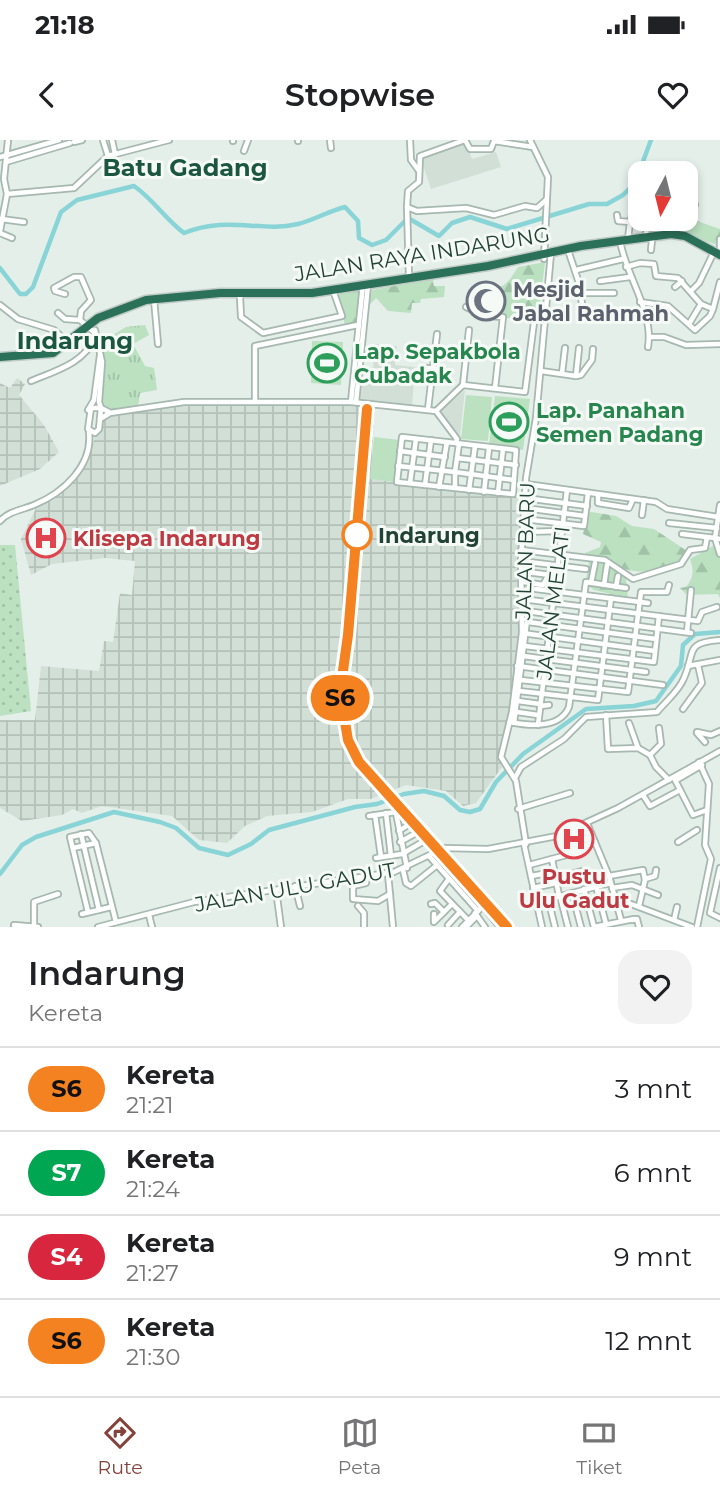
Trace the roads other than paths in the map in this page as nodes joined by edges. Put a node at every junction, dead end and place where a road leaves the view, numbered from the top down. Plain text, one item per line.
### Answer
1 (8, 140) edge
2 (59, 140) edge
3 (82, 140) edge
4 (103, 140) edge
5 (112, 140) edge
6 (169, 140) edge
7 (247, 140) edge
8 (330, 140) edge
9 (410, 140) edge
10 (530, 140) edge
11 (533, 147) junction
12 (331, 148) dead end
13 (244, 150) dead end
14 (115, 154) junction
15 (108, 156) junction
16 (4, 158) edge
17 (420, 172) junction
18 (7, 194) junction
19 (545, 201) junction
20 (407, 209) junction
21 (617, 215) dead end
22 (1, 219) edge
23 (24, 222) dead end
24 (628, 222) edge
25 (628, 229) edge
26 (648, 231) edge
27 (671, 231) edge
28 (0, 232) edge
29 (671, 234) junction
30 (12, 238) dead end
31 (649, 238) junction
32 (720, 239) edge
33 (623, 241) junction
34 (720, 247) edge
35 (651, 250) dead end
36 (569, 253) junction
37 (547, 254) junction
38 (717, 257) edge
39 (623, 259) junction
40 (626, 267) junction
41 (576, 270) junction
42 (409, 277) junction
43 (630, 277) junction
44 (600, 281) dead end
45 (681, 281) junction
46 (720, 282) edge
47 (699, 283) junction
48 (366, 284) junction
49 (675, 287) dead end
50 (703, 288) dead end
51 (691, 290) junction
52 (580, 293) junction
53 (614, 293) dead end
54 (65, 294) dead end
55 (281, 295) junction
56 (240, 297) junction
57 (336, 297) junction
58 (154, 300) junction
59 (640, 302) junction
60 (701, 304) junction
61 (0, 305) edge
62 (466, 307) dead end
63 (713, 309) junction
64 (583, 311) dead end
65 (58, 313) dead end
66 (534, 322) dead end
67 (689, 324) junction
68 (358, 325) junction
69 (89, 327) junction
70 (469, 330) dead end
71 (438, 334) dead end
72 (650, 337) junction
73 (360, 341) junction
74 (67, 343) junction
75 (158, 344) dead end
76 (720, 344) edge
77 (648, 347) dead end
78 (565, 348) dead end
79 (579, 348) dead end
80 (593, 349) dead end
81 (0, 357) edge
82 (541, 371) junction
83 (562, 373) junction
84 (576, 376) junction
85 (99, 377) junction
86 (31, 381) dead end
87 (463, 385) junction
88 (495, 388) junction
89 (256, 402) junction
90 (353, 402) junction
91 (101, 408) junction
92 (428, 410) junction
93 (436, 411) junction
94 (110, 412) junction
95 (89, 414) junction
96 (100, 419) junction
97 (89, 432) junction
98 (96, 433) junction
99 (416, 439) junction
100 (90, 440) junction
101 (431, 440) junction
102 (447, 442) junction
103 (457, 444) junction
104 (475, 446) junction
105 (489, 447) junction
106 (503, 449) junction
107 (400, 451) junction
108 (414, 453) junction
109 (429, 454) junction
110 (445, 457) junction
111 (457, 458) junction
112 (473, 460) junction
113 (487, 462) junction
114 (501, 464) junction
115 (516, 465) junction
116 (398, 466) junction
117 (413, 468) junction
118 (427, 469) junction
119 (444, 471) junction
120 (455, 472) junction
121 (471, 474) junction
122 (485, 476) junction
123 (499, 478) junction
124 (513, 480) junction
125 (410, 484) junction
126 (526, 484) junction
127 (425, 485) junction
128 (439, 487) junction
129 (454, 488) junction
130 (470, 490) junction
131 (567, 490) junction
132 (484, 492) junction
133 (588, 493) junction
134 (498, 494) junction
135 (598, 495) junction
136 (525, 498) junction
137 (633, 499) junction
138 (644, 500) junction
139 (565, 503) junction
140 (720, 505) edge
141 (587, 506) junction
142 (525, 508) junction
143 (564, 513) junction
144 (642, 515) dead end
145 (585, 516) junction
146 (719, 516) edge
147 (524, 519) junction
148 (0, 521) edge
149 (670, 523) dead end
150 (562, 524) junction
151 (718, 526) edge
152 (562, 531) junction
153 (522, 532) junction
154 (682, 534) dead end
155 (707, 537) junction
156 (717, 538) edge
157 (522, 550) junction
158 (720, 554) edge
159 (559, 555) junction
160 (521, 561) junction
161 (595, 563) dead end
162 (557, 565) junction
163 (607, 565) dead end
164 (586, 569) dead end
165 (549, 574) junction
166 (556, 576) junction
167 (618, 576) dead end
168 (591, 583) junction
169 (668, 584) dead end
170 (604, 585) junction
171 (616, 587) junction
172 (626, 588) dead end
173 (536, 589) dead end
174 (691, 590) dead end
175 (554, 591) junction
176 (583, 595) junction
177 (611, 598) junction
178 (522, 599) junction
179 (553, 602) junction
180 (639, 602) junction
181 (648, 603) dead end
182 (582, 606) junction
183 (717, 607) dead end
184 (610, 610) junction
185 (638, 613) junction
186 (551, 615) junction
187 (659, 616) junction
188 (580, 617) junction
189 (689, 620) junction
190 (608, 621) junction
191 (527, 622) junction
192 (550, 625) junction
193 (637, 625) junction
194 (658, 627) junction
195 (579, 629) junction
196 (524, 633) junction
197 (607, 633) junction
198 (636, 636) junction
199 (548, 637) junction
200 (656, 639) junction
201 (578, 640) junction
202 (720, 640) edge
203 (606, 644) junction
204 (525, 646) junction
205 (547, 648) junction
206 (634, 648) junction
207 (655, 650) junction
208 (576, 652) junction
209 (524, 656) junction
210 (604, 656) junction
211 (545, 659) junction
212 (633, 659) junction
213 (720, 660) edge
214 (575, 663) junction
215 (698, 665) junction
216 (688, 666) junction
217 (519, 667) junction
218 (603, 667) junction
219 (544, 670) junction
220 (631, 670) junction
221 (646, 672) dead end
222 (573, 674) junction
223 (601, 678) junction
224 (521, 680) junction
225 (630, 682) junction
226 (542, 683) junction
227 (663, 685) dead end
228 (571, 686) junction
229 (600, 690) junction
230 (520, 691) junction
231 (541, 694) junction
232 (570, 697) junction
233 (518, 701) junction
234 (540, 705) junction
235 (549, 705) dead end
236 (682, 709) dead end
237 (517, 712) junction
238 (538, 715) junction
239 (606, 715) junction
240 (512, 723) junction
241 (629, 723) dead end
242 (538, 725) junction
243 (659, 728) dead end
244 (720, 731) edge
245 (705, 742) dead end
246 (638, 748) junction
247 (720, 751) edge
248 (650, 755) junction
249 (701, 764) junction
250 (514, 776) junction
251 (672, 779) junction
252 (680, 790) junction
253 (570, 793) dead end
254 (643, 795) junction
255 (518, 809) junction
256 (707, 810) junction
257 (396, 812) junction
258 (386, 813) junction
259 (411, 823) junction
260 (587, 823) junction
261 (706, 827) junction
262 (399, 831) junction
263 (418, 832) junction
264 (81, 834) junction
265 (426, 841) junction
266 (400, 842) junction
267 (595, 842) junction
268 (678, 842) dead end
269 (96, 843) junction
270 (525, 844) junction
271 (84, 845) junction
272 (73, 848) junction
273 (437, 852) junction
274 (402, 854) junction
275 (99, 855) junction
276 (391, 856) junction
277 (429, 856) junction
278 (87, 858) junction
279 (552, 859) junction
280 (101, 864) junction
281 (528, 865) junction
282 (436, 866) junction
283 (90, 867) junction
284 (405, 869) junction
285 (720, 869) edge
286 (656, 870) dead end
287 (583, 871) dead end
288 (388, 874) junction
289 (104, 875) junction
290 (367, 876) junction
291 (609, 876) junction
292 (531, 877) junction
293 (92, 878) junction
294 (555, 878) junction
295 (645, 879) junction
296 (448, 880) junction
297 (719, 880) edge
298 (107, 886) junction
299 (295, 886) junction
300 (596, 886) junction
301 (612, 886) junction
302 (533, 888) junction
303 (94, 889) junction
304 (643, 889) junction
305 (276, 890) junction
306 (584, 890) junction
307 (572, 893) junction
308 (717, 893) edge
309 (58, 894) dead end
310 (390, 894) junction
311 (658, 895) dead end
312 (559, 896) junction
313 (109, 897) junction
314 (85, 898) junction
315 (97, 898) junction
316 (614, 898) junction
317 (548, 899) junction
318 (537, 902) junction
319 (452, 904) junction
320 (430, 905) dead end
321 (111, 906) junction
322 (300, 906) dead end
323 (358, 906) dead end
324 (638, 906) junction
325 (677, 907) dead end
326 (99, 910) junction
327 (89, 912) junction
328 (444, 912) junction
329 (460, 912) junction
330 (477, 913) junction
331 (82, 914) dead end
332 (433, 914) dead end
333 (149, 915) junction
334 (720, 918) edge
335 (637, 919) junction
336 (468, 920) junction
337 (621, 920) junction
338 (674, 920) junction
339 (116, 922) junction
340 (14, 925) edge
341 (448, 925) dead end
342 (605, 925) edge
343 (36, 927) edge
344 (98, 927) edge
345 (152, 927) edge
346 (281, 927) edge
347 (364, 927) edge
348 (393, 927) edge
349 (464, 927) edge
350 (483, 927) edge
351 (500, 927) edge
352 (542, 927) edge
353 (555, 927) edge
354 (568, 927) edge
355 (581, 927) edge
356 (639, 927) edge
357 (694, 927) edge

1 - 16 street
2 - 16 street
3 - 16 street
4 - 15 street
5 - 14 street
6 - 14 street
7 - 13 street
8 - 12 street
9 - 17 street
10 - 11 street, JALAN BARU
11 - 17 street
11 - 19 street, JALAN BARU
14 - 15 street
15 - 18 street
16 - 18 street
17 - 20 street
18 - 22 street
19 - 20 street
19 - 37 street, JALAN BARU
20 - 42 street
21 - 24 street
22 - 23 street
22 - 28 street
25 - 33 street
26 - 31 street
27 - 29 street
28 - 30 street
29 - 31 highway, JALAN RAYA INDARUNG
29 - 38 highway, JALAN RAYA INDARUNG
31 - 33 highway, JALAN RAYA INDARUNG
31 - 35 street
31 - 38 highway, JALAN RAYA INDARUNG
32 - 34 street
33 - 36 highway, JALAN RAYA INDARUNG
33 - 37 highway, JALAN RAYA INDARUNG
33 - 39 street
36 - 37 highway, JALAN RAYA INDARUNG
36 - 41 street, JALAN RAYA INDARUNG
37 - 42 highway, JALAN RAYA INDARUNG
37 - 48 highway, JALAN RAYA INDARUNG
37 - 82 street, JALAN BARU
38 - 47 street
39 - 40 street
39 - 41 street
40 - 43 street
40 - 45 street
41 - 52 street, JALAN RAYA INDARUNG
42 - 48 highway, JALAN RAYA INDARUNG
43 - 44 street
43 - 59 street
45 - 49 street
45 - 51 street
46 - 63 street
47 - 50 street
47 - 51 street
48 - 55 highway, JALAN RAYA INDARUNG
48 - 57 highway, JALAN RAYA INDARUNG
48 - 68 street
48 - 73 street
51 - 60 street
52 - 53 street
52 - 64 street, JALAN RAYA INDARUNG
54 - 69 street
55 - 56 highway, JALAN RAYA INDARUNG
55 - 57 highway, JALAN RAYA INDARUNG
55 - 58 highway, JALAN RAYA INDARUNG
56 - 57 street
56 - 58 highway, JALAN RAYA INDARUNG
58 - 69 highway, JALAN RAYA INDARUNG
58 - 75 street
59 - 67 street
59 - 72 street
60 - 63 street
60 - 67 street
61 - 74 street
62 - 88 street
63 - 67 street
65 - 69 street
66 - 88 street
68 - 73 street
68 - 89 street
69 - 74 highway, JALAN RAYA INDARUNG
69 - 85 street
69 - 86 street
70 - 87 street
71 - 92 street
72 - 76 street
72 - 77 street
73 - 90 street
74 - 81 highway, JALAN RAYA INDARUNG
78 - 83 street
79 - 84 street
80 - 84 street
82 - 83 street
82 - 126 street, JALAN BARU
83 - 84 street
85 - 91 street
85 - 95 street
87 - 88 street
87 - 93 street
89 - 90 street
89 - 94 street
90 - 92 street
91 - 94 street
91 - 95 street
91 - 96 street
92 - 93 street
93 - 103 street
94 - 96 street
95 - 97 street
96 - 98 street
97 - 98 street
97 - 100 street
98 - 100 street
99 - 101 street
99 - 107 street
99 - 108 street
100 - 148 street
101 - 102 street
101 - 109 street
102 - 103 street
102 - 110 street
103 - 104 street
103 - 111 street
104 - 105 street
104 - 112 street
105 - 106 street
105 - 113 street
106 - 114 street
106 - 115 street
107 - 108 street
107 - 116 street
108 - 109 street
108 - 117 street
109 - 110 street
109 - 118 street
110 - 119 street
111 - 112 street
111 - 120 street
112 - 113 street
112 - 121 street
113 - 114 street
113 - 122 street
114 - 115 street
114 - 123 street
115 - 124 street
116 - 117 street
116 - 125 street
117 - 118 street
117 - 125 street
118 - 119 street
118 - 127 street
119 - 120 street
119 - 128 street
120 - 121 street
120 - 129 street
121 - 122 street
121 - 130 street
122 - 123 street
122 - 132 street
123 - 124 street
123 - 134 street
124 - 134 street
125 - 127 street
126 - 131 street
126 - 136 street, JALAN BARU
127 - 128 street
128 - 129 street
129 - 130 street
130 - 132 street
131 - 133 street
131 - 139 street, JALAN MELATI
132 - 134 street
133 - 135 street
133 - 141 street
135 - 137 street
135 - 137 street
136 - 139 street
136 - 142 street, JALAN BARU
137 - 138 street
138 - 144 street
138 - 146 street
139 - 141 street
139 - 143 street, JALAN MELATI
140 - 146 street
141 - 145 street
142 - 143 street
142 - 147 street, JALAN BARU
143 - 145 street
143 - 150 street, JALAN MELATI
145 - 150 street
146 - 151 street
147 - 150 street
147 - 153 street, JALAN BARU
149 - 151 street
150 - 152 street, JALAN MELATI
151 - 156 street
152 - 153 street
152 - 159 street, JALAN MELATI
153 - 157 street, JALAN BARU
154 - 155 street
155 - 156 street
155 - 159 street
156 - 158 street
157 - 159 street
157 - 160 street, JALAN BARU
159 - 162 street, JALAN MELATI
160 - 162 street
160 - 178 street, JALAN BARU
161 - 168 street
162 - 164 street
162 - 166 street, JALAN MELATI
163 - 170 street
165 - 165 street
165 - 166 street
166 - 175 street, JALAN MELATI
167 - 171 street
168 - 170 street
168 - 176 street
169 - 180 street
170 - 171 street
171 - 172 street
173 - 175 street
174 - 189 street
175 - 176 street
175 - 179 street, JALAN MELATI
176 - 177 street
176 - 182 street
177 - 180 street
177 - 184 street
178 - 179 street
178 - 196 street, JALAN BARU
179 - 182 street
179 - 186 street, JALAN MELATI
180 - 181 street
180 - 185 street
182 - 184 street
182 - 188 street
183 - 189 street
184 - 185 street
184 - 190 street
185 - 187 street
185 - 193 street
186 - 188 street
186 - 191 street
186 - 192 street, JALAN MELATI
187 - 189 street
187 - 194 street
188 - 190 street
188 - 195 street
189 - 194 street
190 - 193 street
190 - 197 street
191 - 192 street
191 - 196 street
192 - 195 street
192 - 199 street, JALAN MELATI
193 - 194 street
193 - 198 street
194 - 200 street
195 - 197 street
195 - 201 street
196 - 199 street
196 - 204 street
196 - 217 street, JALAN BARU
197 - 198 street
197 - 203 street
198 - 200 street
198 - 206 street
199 - 201 street
199 - 205 street, JALAN MELATI
200 - 207 street
201 - 203 street
201 - 208 street
202 - 216 street
203 - 206 street
203 - 210 street
204 - 205 street
204 - 209 street
205 - 208 street
205 - 211 street, JALAN MELATI
206 - 207 street
206 - 212 street
207 - 212 street
208 - 210 street
208 - 214 street
209 - 211 street
209 - 217 street
210 - 212 street
210 - 218 street
211 - 214 street
211 - 219 street, JALAN MELATI
212 - 220 street
213 - 215 street
214 - 218 street
214 - 222 street
215 - 216 street
215 - 236 street
216 - 239 street
217 - 219 street
217 - 224 street
217 - 240 street, JALAN BARU
218 - 220 street
218 - 223 street
219 - 222 street
219 - 226 street, JALAN MELATI
220 - 221 street
220 - 225 street
222 - 223 street
222 - 228 street
223 - 225 street
223 - 229 street
224 - 226 street
224 - 230 street
225 - 227 street
225 - 229 street
226 - 228 street
226 - 231 street, JALAN MELATI
228 - 229 street
228 - 232 street
229 - 232 street
230 - 231 street
230 - 233 street
231 - 232 street
231 - 234 street, JALAN MELATI
232 - 242 street
233 - 234 street
233 - 237 street
234 - 235 street
234 - 238 street, JALAN MELATI
237 - 238 street
237 - 240 street
238 - 242 street, JALAN MELATI
239 - 246 street
239 - 250 street
240 - 242 street
240 - 250 street, JALAN BARU
241 - 246 street
243 - 248 street
244 - 245 street
246 - 248 street
247 - 249 street, JALAN ULU GADUT
248 - 251 street
249 - 251 street, JALAN ULU GADUT
249 - 256 street
250 - 255 street
251 - 252 street
251 - 254 street, JALAN ULU GADUT
252 - 254 street
252 - 256 street
253 - 255 street
254 - 260 street, JALAN ULU GADUT
255 - 270 street
256 - 261 street
257 - 258 street
257 - 259 street
257 - 262 street
258 - 276 street
258 - 276 street
259 - 262 street
259 - 263 street
260 - 267 street
260 - 270 street, JALAN ULU GADUT
261 - 268 street
261 - 357 street
262 - 266 street
263 - 265 street
263 - 266 street
264 - 269 street
264 - 271 street
264 - 272 street
265 - 273 street
265 - 274 street
266 - 274 street
267 - 279 street
267 - 291 street
269 - 271 street
269 - 275 street
270 - 273 street, JALAN ULU GADUT
270 - 281 street
271 - 272 street
271 - 278 street
272 - 314 street
273 - 277 street, JALAN ULU GADUT
274 - 276 street
274 - 284 street
275 - 278 street
275 - 280 street
277 - 282 street
277 - 284 street, JALAN ULU GADUT
278 - 283 street
279 - 281 street
279 - 294 street
280 - 283 street
280 - 289 street
281 - 292 street
282 - 284 street
282 - 296 street
283 - 293 street
284 - 288 street, JALAN ULU GADUT
285 - 297 street
286 - 295 street
287 - 294 street
288 - 290 street, JALAN ULU GADUT
288 - 310 street
289 - 293 street
289 - 298 street
290 - 299 street, JALAN ULU GADUT
290 - 310 street
291 - 295 street
291 - 301 street
292 - 294 street
292 - 302 street
293 - 303 street
294 - 302 street
294 - 312 street
295 - 304 street
296 - 319 street
296 - 330 street
297 - 308 street
298 - 303 street
298 - 313 street
299 - 305 street, JALAN ULU GADUT
299 - 322 street
300 - 301 street
300 - 306 street
300 - 342 street
301 - 304 street
301 - 316 street
302 - 318 street
303 - 315 street
304 - 311 street
304 - 324 street
305 - 333 street, JALAN ULU GADUT
305 - 346 street
306 - 307 street
306 - 342 street
307 - 312 street
307 - 355 street
308 - 334 street
309 - 343 street
310 - 348 street
312 - 317 street
312 - 354 street
313 - 315 street
313 - 321 street
314 - 315 street
314 - 327 street
315 - 326 street
316 - 324 street
316 - 337 street
317 - 318 street
317 - 353 street
318 - 352 street
319 - 328 street
319 - 329 street
320 - 328 street
321 - 326 street
321 - 339 street
323 - 347 street
324 - 338 street
325 - 338 street
326 - 327 street
327 - 331 street
328 - 332 street
329 - 336 street
329 - 341 street
330 - 336 street
330 - 349 street
330 - 350 street
330 - 351 street
333 - 339 street, JALAN ULU GADUT
333 - 345 street
335 - 337 street
335 - 342 street
335 - 356 street
336 - 349 street
337 - 342 street
338 - 357 street
339 - 344 street, JALAN ULU GADUT
340 - 343 street

